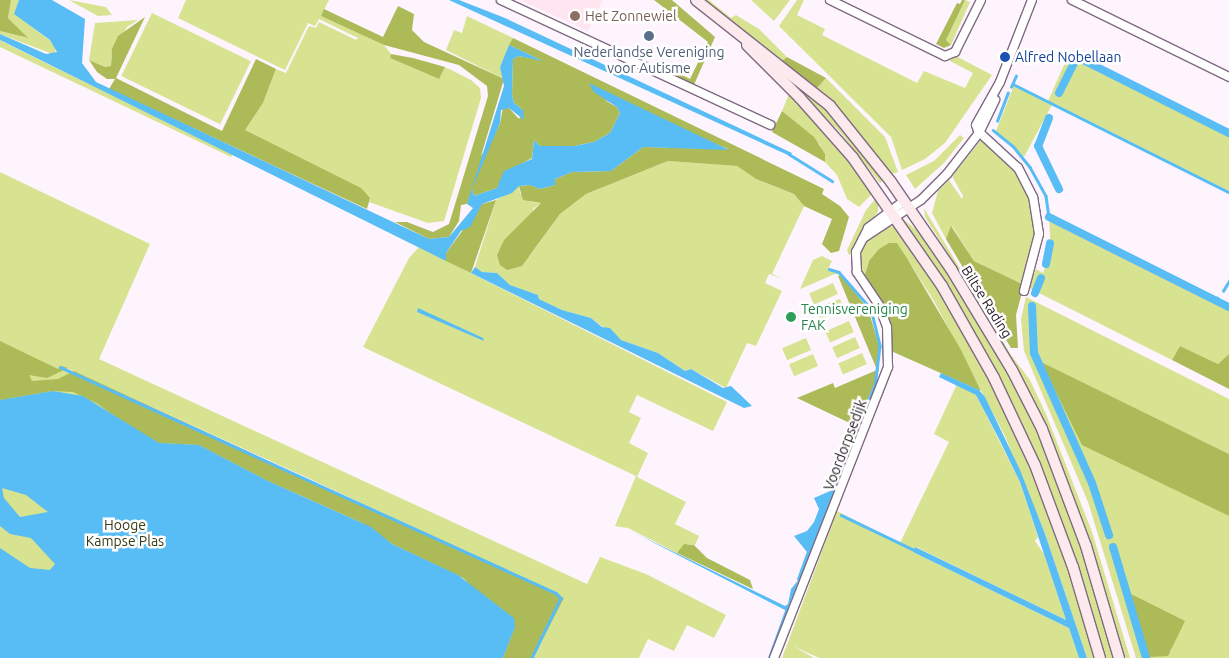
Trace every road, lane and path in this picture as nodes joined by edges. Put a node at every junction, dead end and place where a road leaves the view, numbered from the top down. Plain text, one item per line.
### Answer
1 (501, 0) edge
2 (696, 0) edge
3 (830, 0) edge
4 (981, 0) edge
5 (1032, 0) edge
6 (1072, 0) edge
7 (729, 26) junction
8 (1229, 78) edge
9 (770, 125) dead end
10 (981, 134) junction
11 (907, 204) junction
12 (893, 213) junction
13 (1024, 291) dead end
14 (774, 658) edge
15 (1100, 658) edge
16 (1119, 658) edge

1 - 9 street
2 - 7 main road, Biltse Rading
3 - 4 street
5 - 10 street
6 - 8 street
7 - 11 main road, Biltse Rading
7 - 12 main road, Biltse Rading
10 - 11 street, Voordorpsedijk
10 - 13 street
11 - 12 street, Voordorpsedijk
11 - 16 main road, Biltse Rading
12 - 14 street, Voordorpsedijk
12 - 15 main road, Biltse Rading

